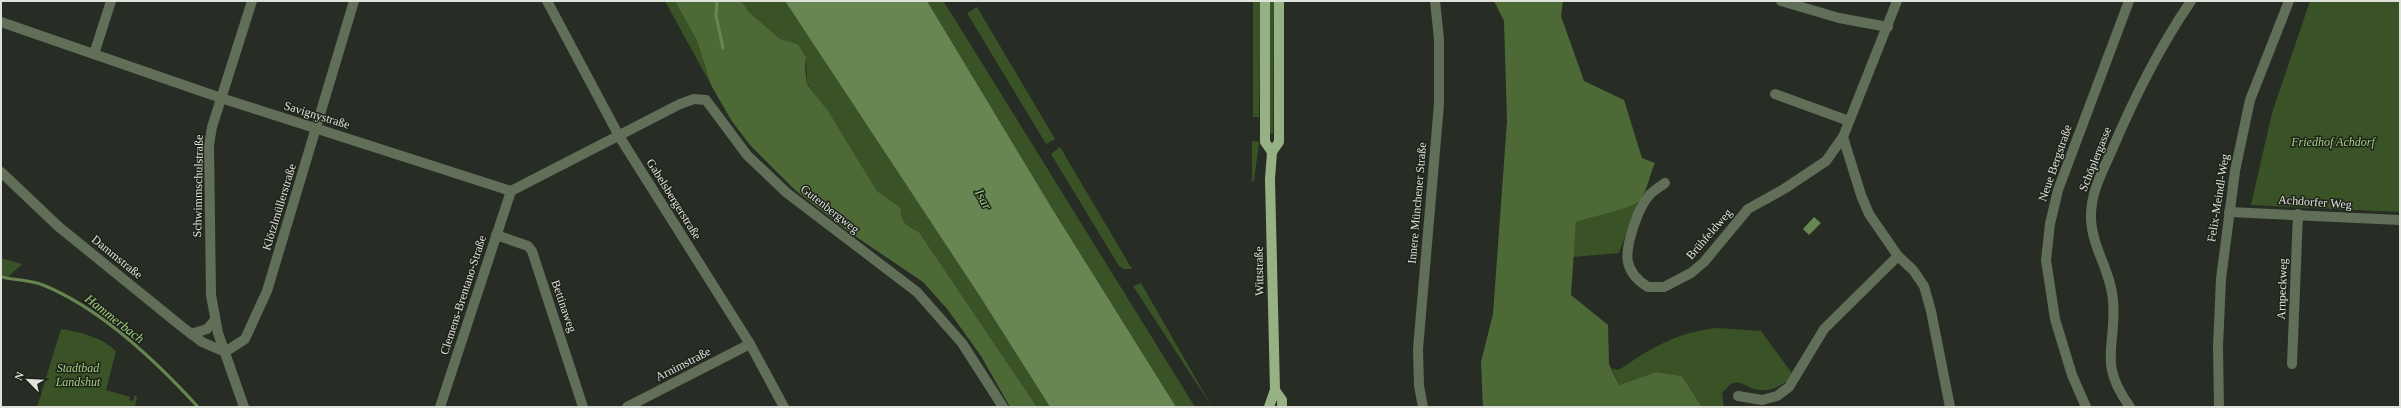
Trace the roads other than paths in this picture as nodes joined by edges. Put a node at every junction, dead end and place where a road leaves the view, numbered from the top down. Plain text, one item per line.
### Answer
1 (111, 1) edge
2 (252, 1) edge
3 (354, 1) edge
4 (547, 1) edge
5 (1265, 1) edge
6 (1279, 1) edge
7 (1435, 1) edge
8 (1782, 1) edge
9 (1897, 1) edge
10 (2129, 1) edge
11 (2191, 1) edge
12 (2289, 1) edge
13 (1, 22) edge
14 (1888, 27) junction
15 (94, 54) junction
16 (1775, 94) dead end
17 (221, 98) junction
18 (1849, 120) junction
19 (316, 129) junction
20 (620, 136) junction
21 (1843, 137) junction
22 (1272, 152) junction
23 (1, 172) edge
24 (1665, 183) dead end
25 (511, 191) junction
26 (2229, 212) junction
27 (2298, 214) junction
28 (2400, 220) edge
29 (496, 234) junction
30 (1898, 256) junction
31 (216, 320) junction
32 (191, 334) junction
33 (750, 344) junction
34 (225, 352) junction
35 (2292, 364) dead end
36 (1275, 390) junction
37 (1738, 396) dead end
38 (244, 407) edge
39 (440, 407) edge
40 (583, 407) edge
41 (627, 407) edge
42 (784, 407) edge
43 (1003, 407) edge
44 (1269, 407) edge
45 (1282, 407) edge
46 (1423, 407) edge
47 (1950, 407) edge
48 (2086, 407) edge
49 (2130, 407) edge
50 (2219, 407) edge

1 - 15 street
2 - 17 street, Schwimmschulstraße
3 - 19 street, Klötzlmüllerstraße
4 - 20 street, Gabelsbergerstraße
5 - 22 main road, Wittstraße
6 - 22 main road, Wittstraße
7 - 46 street, Innere Münchener Straße
8 - 14 street
9 - 14 street, Brühfeldweg
10 - 48 street, Neue Bergstraße
11 - 49 street, Schöplergasse
12 - 26 street, Felix-Meindl-Weg
13 - 15 street, Savignystraße
14 - 18 street, Brühfeldweg
15 - 17 street, Savignystraße
16 - 18 street
17 - 19 street, Savignystraße
17 - 31 street, Schwimmschulstraße
18 - 21 street, Brühfeldweg
19 - 25 street, Savignystraße
19 - 34 street, Klötzlmüllerstraße
20 - 25 street
20 - 33 street, Gabelsbergerstraße
20 - 43 street, Gutenbergweg
21 - 24 street, Brühfeldweg
21 - 30 street
22 - 36 main road, Wittstraße
23 - 32 street, Dammstraße
25 - 29 street, Clemens-Brentano-Straße
26 - 27 street, Achdorfer Weg
26 - 50 street, Felix-Meindl-Weg
27 - 28 street, Achdorfer Weg
27 - 35 street, Arnpeckweg
29 - 39 street, Clemens-Brentano-Straße
29 - 40 street, Bettinaweg
30 - 37 street
30 - 47 street
31 - 32 street
31 - 34 street, Schwimmschulstraße
32 - 34 street, Dammstraße
33 - 41 street, Arnimstraße
33 - 42 street, Gabelsbergerstraße
34 - 38 street
36 - 44 main road, Wittstraße
36 - 45 main road, Wittstraße

